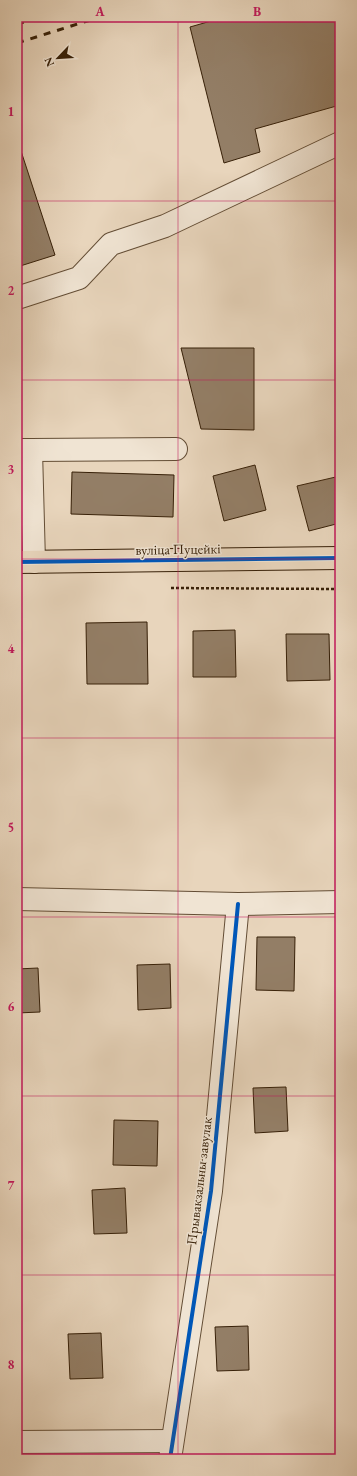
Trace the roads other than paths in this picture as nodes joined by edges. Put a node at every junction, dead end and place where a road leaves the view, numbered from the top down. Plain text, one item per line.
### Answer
1 (340, 143) edge
2 (17, 298) edge
3 (176, 449) dead end
4 (24, 450) edge
5 (340, 558) edge
6 (26, 562) edge
7 (17, 899) edge
8 (340, 902) edge
9 (238, 904) junction
10 (17, 1442) edge
11 (170, 1450) edge

1 - 2 street
3 - 4 street
4 - 6 street
5 - 6 main road, вуліца Пуцейкі
7 - 9 street
8 - 9 street
9 - 11 street, Прывакзальны завулак
10 - 11 street

